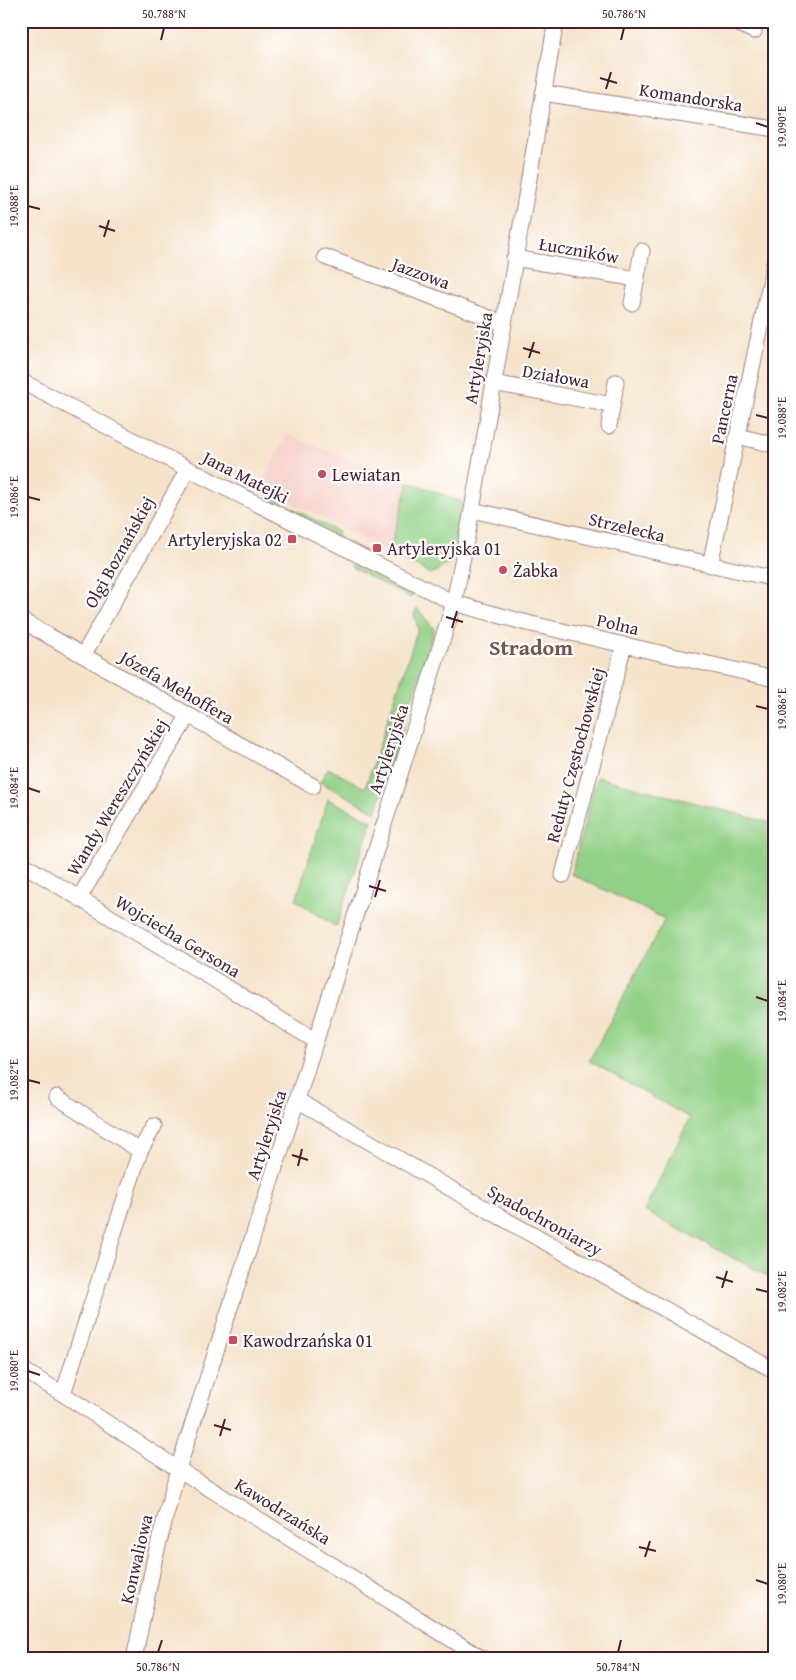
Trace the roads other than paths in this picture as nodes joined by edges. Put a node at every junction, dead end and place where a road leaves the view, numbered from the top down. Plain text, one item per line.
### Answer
1 (556, 21) edge
2 (733, 21) edge
3 (754, 31) dead end
4 (543, 94) junction
5 (775, 129) edge
6 (642, 251) dead end
7 (326, 257) dead end
8 (514, 258) junction
9 (775, 260) edge
10 (637, 279) junction
11 (772, 287) edge
12 (632, 303) dead end
13 (503, 323) junction
14 (21, 381) edge
15 (616, 382) dead end
16 (493, 384) junction
17 (612, 405) junction
18 (608, 426) dead end
19 (737, 436) junction
20 (775, 445) edge
21 (188, 469) junction
22 (472, 510) junction
23 (710, 565) junction
24 (775, 579) edge
25 (454, 603) junction
26 (21, 620) edge
27 (624, 645) junction
28 (84, 654) junction
29 (775, 679) edge
30 (188, 716) junction
31 (313, 786) dead end
32 (21, 863) edge
33 (563, 875) dead end
34 (79, 898) junction
35 (316, 1041) junction
36 (57, 1097) dead end
37 (298, 1100) junction
38 (154, 1126) dead end
39 (140, 1151) junction
40 (21, 1369) edge
41 (775, 1371) edge
42 (63, 1394) junction
43 (178, 1469) junction
44 (134, 1659) edge
45 (483, 1659) edge

1 - 4 street, Artyleryjska
2 - 3 street
4 - 5 street, Komandorska
4 - 8 street, Artyleryjska
6 - 10 street, Łuczników
7 - 13 street, Jazzowa
8 - 10 street, Łuczników
8 - 13 street, Artyleryjska
9 - 11 street, Pancerna
10 - 12 street, Łuczników
11 - 19 street, Pancerna
13 - 16 street, Artyleryjska
14 - 21 street, Jana Matejki
15 - 17 street, Działowa
16 - 17 street, Działowa
16 - 22 street, Artyleryjska
17 - 18 street, Działowa
19 - 20 street
19 - 23 street, Pancerna
21 - 25 street, Jana Matejki
21 - 28 street, Olgi Boznańskiej
22 - 23 street, Strzelecka
22 - 25 street, Artyleryjska
23 - 24 street, Strzelecka
25 - 27 street, Polna
25 - 35 street, Artyleryjska
26 - 28 street, Józefa Mehoffera
27 - 29 street, Polna
27 - 33 street, Reduty Częstochowskiej
28 - 30 street, Józefa Mehoffera
30 - 31 street, Józefa Mehoffera
30 - 34 street, Wandy Wereszczyńskiej
32 - 34 street, Wojciecha Gersona
34 - 35 street, Wojciecha Gersona
35 - 37 street, Artyleryjska
36 - 39 street
37 - 41 street, Spadochroniarzy
37 - 43 street, Artyleryjska
38 - 39 street
39 - 42 street
40 - 42 street, Kawodrzańska
42 - 43 street, Kawodrzańska
43 - 44 street, Konwaliowa
43 - 45 street, Kawodrzańska

